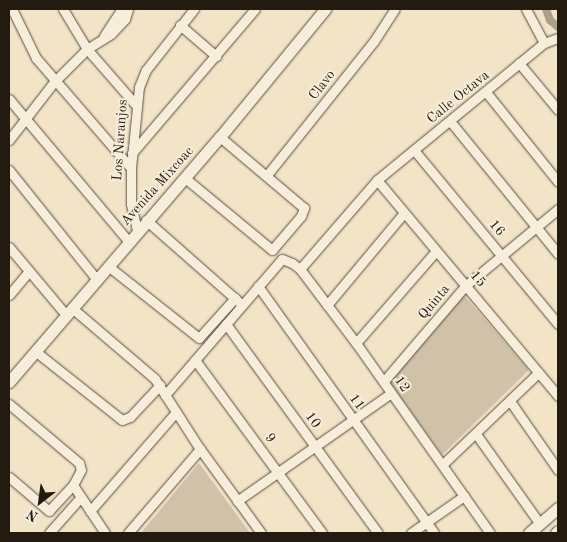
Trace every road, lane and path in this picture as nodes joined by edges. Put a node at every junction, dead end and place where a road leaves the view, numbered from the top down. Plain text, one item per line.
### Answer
1 (12, 9) edge
2 (63, 9) edge
3 (194, 9) edge
4 (255, 9) edge
5 (325, 9) edge
6 (395, 9) edge
7 (526, 9) edge
8 (124, 11) edge
9 (180, 25) junction
10 (558, 38) edge
11 (544, 43) junction
12 (87, 49) junction
13 (216, 56) junction
14 (519, 63) junction
15 (54, 82) junction
16 (486, 92) junction
17 (9, 99) edge
18 (135, 104) junction
19 (558, 110) edge
20 (26, 119) junction
21 (450, 121) junction
22 (220, 137) junction
23 (9, 140) edge
24 (414, 150) junction
25 (132, 153) junction
26 (130, 168) junction
27 (9, 170) edge
28 (267, 175) junction
29 (185, 178) junction
30 (377, 180) junction
31 (558, 182) edge
32 (558, 209) edge
33 (404, 213) junction
34 (146, 220) junction
35 (537, 229) junction
36 (137, 230) junction
37 (128, 241) junction
38 (9, 247) edge
39 (436, 251) junction
40 (558, 254) edge
41 (502, 255) junction
42 (108, 266) junction
43 (300, 269) junction
44 (29, 271) junction
45 (97, 280) junction
46 (258, 286) junction
47 (465, 286) junction
48 (9, 295) edge
49 (235, 298) junction
50 (242, 305) junction
51 (328, 305) junction
52 (69, 312) junction
53 (226, 324) junction
54 (558, 324) edge
55 (356, 343) junction
56 (35, 351) junction
57 (195, 360) junction
58 (538, 372) junction
59 (384, 381) junction
60 (9, 382) edge
61 (160, 385) junction
62 (391, 393) junction
63 (165, 395) junction
64 (558, 396) edge
65 (510, 401) junction
66 (9, 404) edge
67 (176, 412) junction
68 (354, 421) junction
69 (476, 434) junction
70 (316, 447) junction
71 (200, 449) junction
72 (443, 464) junction
73 (558, 470) edge
74 (278, 472) junction
75 (9, 477) edge
76 (73, 485) junction
77 (464, 496) junction
78 (81, 497) junction
79 (238, 502) junction
80 (558, 508) edge
81 (90, 510) junction
82 (426, 523) junction
83 (540, 524) junction
84 (49, 533) edge
85 (105, 533) edge
86 (128, 533) edge
87 (261, 533) edge
88 (322, 533) edge
89 (378, 533) edge
90 (411, 533) edge
91 (434, 533) edge
92 (490, 533) edge
93 (529, 533) edge

1 - 15 street
2 - 12 street
3 - 9 street, Los Naranjos
4 - 13 street
5 - 22 street, Avenida Mixcoac
6 - 28 street, Clavo
7 - 11 street
8 - 12 street
9 - 13 street
9 - 18 street, Los Naranjos
10 - 11 street, Calle Octava
11 - 14 street, Calle Octava
12 - 15 street
12 - 18 street
13 - 25 street
14 - 16 street, Calle Octava
14 - 19 street
15 - 20 street
15 - 26 street
16 - 21 street, Calle Octava
16 - 31 street
17 - 20 street
18 - 25 street, Los Naranjos
20 - 23 street
20 - 37 street
21 - 24 street, Calle Octava
21 - 35 street
22 - 28 street
22 - 29 street, Avenida Mixcoac
24 - 30 street, Calle Octava
24 - 41 street, 16
25 - 26 street, Los Naranjos
26 - 36 street, Los Naranjos
27 - 45 street
28 - 29 street
29 - 34 street, Avenida Mixcoac
30 - 33 street, 15
30 - 43 street, Calle Octava
32 - 35 street, Quinta
33 - 39 street, 15
33 - 51 street
34 - 36 street, Avenida Mixcoac
34 - 49 street
35 - 40 street
35 - 41 street, Quinta
36 - 37 street, Avenida Mixcoac
37 - 42 street, Avenida Mixcoac
38 - 44 street
39 - 47 street, 15
39 - 55 street
41 - 47 street, Quinta
41 - 54 street, 16
42 - 45 street, Avenida Mixcoac
42 - 49 street
43 - 46 street, 12
43 - 51 street, 12
44 - 48 street
44 - 52 street
45 - 52 street, Avenida Mixcoac
46 - 50 street
46 - 68 street, 11
47 - 58 street, 15
47 - 59 street, Quinta
49 - 50 street
50 - 53 street
51 - 55 street, 12
52 - 56 street, Avenida Mixcoac
52 - 61 street
53 - 57 street
53 - 70 street, 10
55 - 59 street, 12
56 - 60 street, Avenida Mixcoac
56 - 61 street
57 - 63 street
57 - 74 street, 9
58 - 64 street, 15
58 - 65 street
59 - 62 street, 12
61 - 63 street
62 - 68 street
62 - 72 street, 12
63 - 67 street
65 - 69 street
65 - 73 street
66 - 76 street
67 - 71 street
67 - 81 street
68 - 70 street
68 - 82 street, 11
69 - 72 street
69 - 83 street
70 - 74 street
70 - 89 street, 10
71 - 79 street
71 - 86 street
72 - 77 street, 12
74 - 79 street
74 - 88 street, 9
75 - 76 street
76 - 78 street
77 - 82 street
77 - 92 street, 12
78 - 81 street
78 - 84 street
79 - 87 street
80 - 83 street
81 - 85 street
82 - 90 street
82 - 91 street, 11
83 - 93 street

